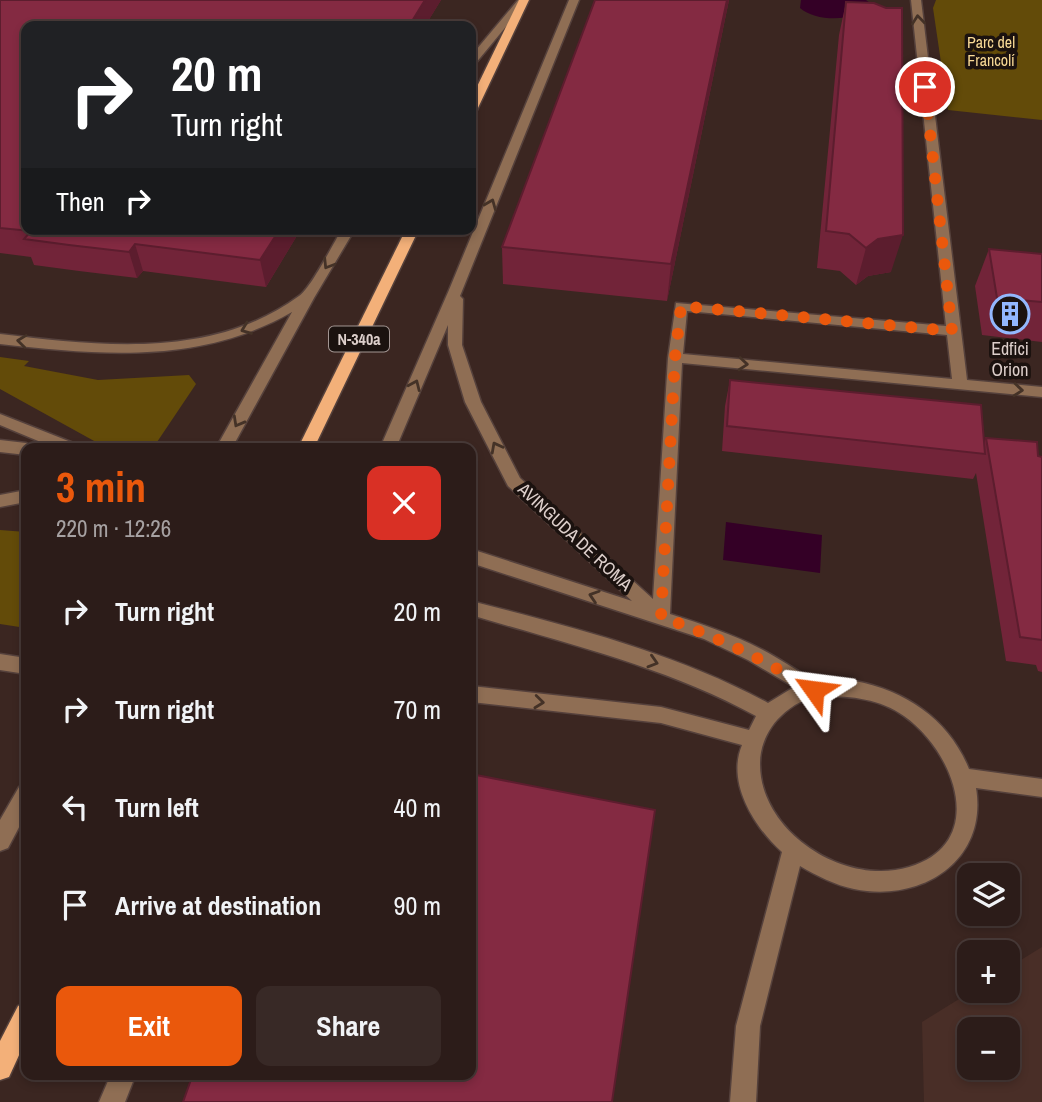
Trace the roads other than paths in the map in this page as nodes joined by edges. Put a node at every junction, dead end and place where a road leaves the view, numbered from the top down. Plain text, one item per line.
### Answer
1 (524, 0) edge
2 (574, 0) edge
3 (916, 0) edge
4 (476, 56) edge
5 (476, 100) edge
6 (345, 235) edge
7 (410, 235) edge
8 (456, 290) junction
9 (306, 298) junction
10 (952, 331) junction
11 (0, 339) edge
12 (675, 358) junction
13 (960, 385) junction
14 (1042, 392) edge
15 (0, 419) edge
16 (58, 443) edge
17 (227, 443) edge
18 (308, 443) edge
19 (390, 443) edge
20 (0, 446) edge
21 (21, 448) edge
22 (0, 487) edge
23 (21, 489) edge
24 (21, 497) edge
25 (0, 501) edge
26 (476, 558) edge
27 (476, 610) edge
28 (661, 617) junction
29 (0, 662) edge
30 (21, 665) edge
31 (814, 690) junction
32 (476, 695) edge
33 (769, 713) junction
34 (751, 739) junction
35 (964, 778) junction
36 (1042, 788) edge
37 (21, 803) edge
38 (0, 841) edge
39 (793, 850) junction
40 (21, 1024) edge
41 (0, 1068) edge
42 (121, 1080) edge
43 (112, 1102) edge
44 (743, 1102) edge

1 - 4 street
1 - 5 main road
8 -> 2 street, AVINGUDA DE ROMA
10 -> 3 street
6 -> 9 street
7 - 18 main road, N-340a
19 -> 8 street, AVINGUDA DE ROMA
28 -> 8 street, AVINGUDA DE ROMA
9 -> 11 street
9 -> 17 street
10 - 12 street
10 - 13 street
12 -> 13 street
12 - 28 street
13 -> 14 street
15 - 16 street
20 - 21 street
22 - 23 street
24 - 25 street
28 -> 26 street
27 -> 33 street
28 - 31 street
29 - 30 street
31 - 33 street
31 - 35 street
32 -> 34 street
33 - 34 street
34 - 39 street
35 - 36 street
35 - 39 street
37 - 38 street
39 - 44 street
40 - 41 main road
42 - 43 street

